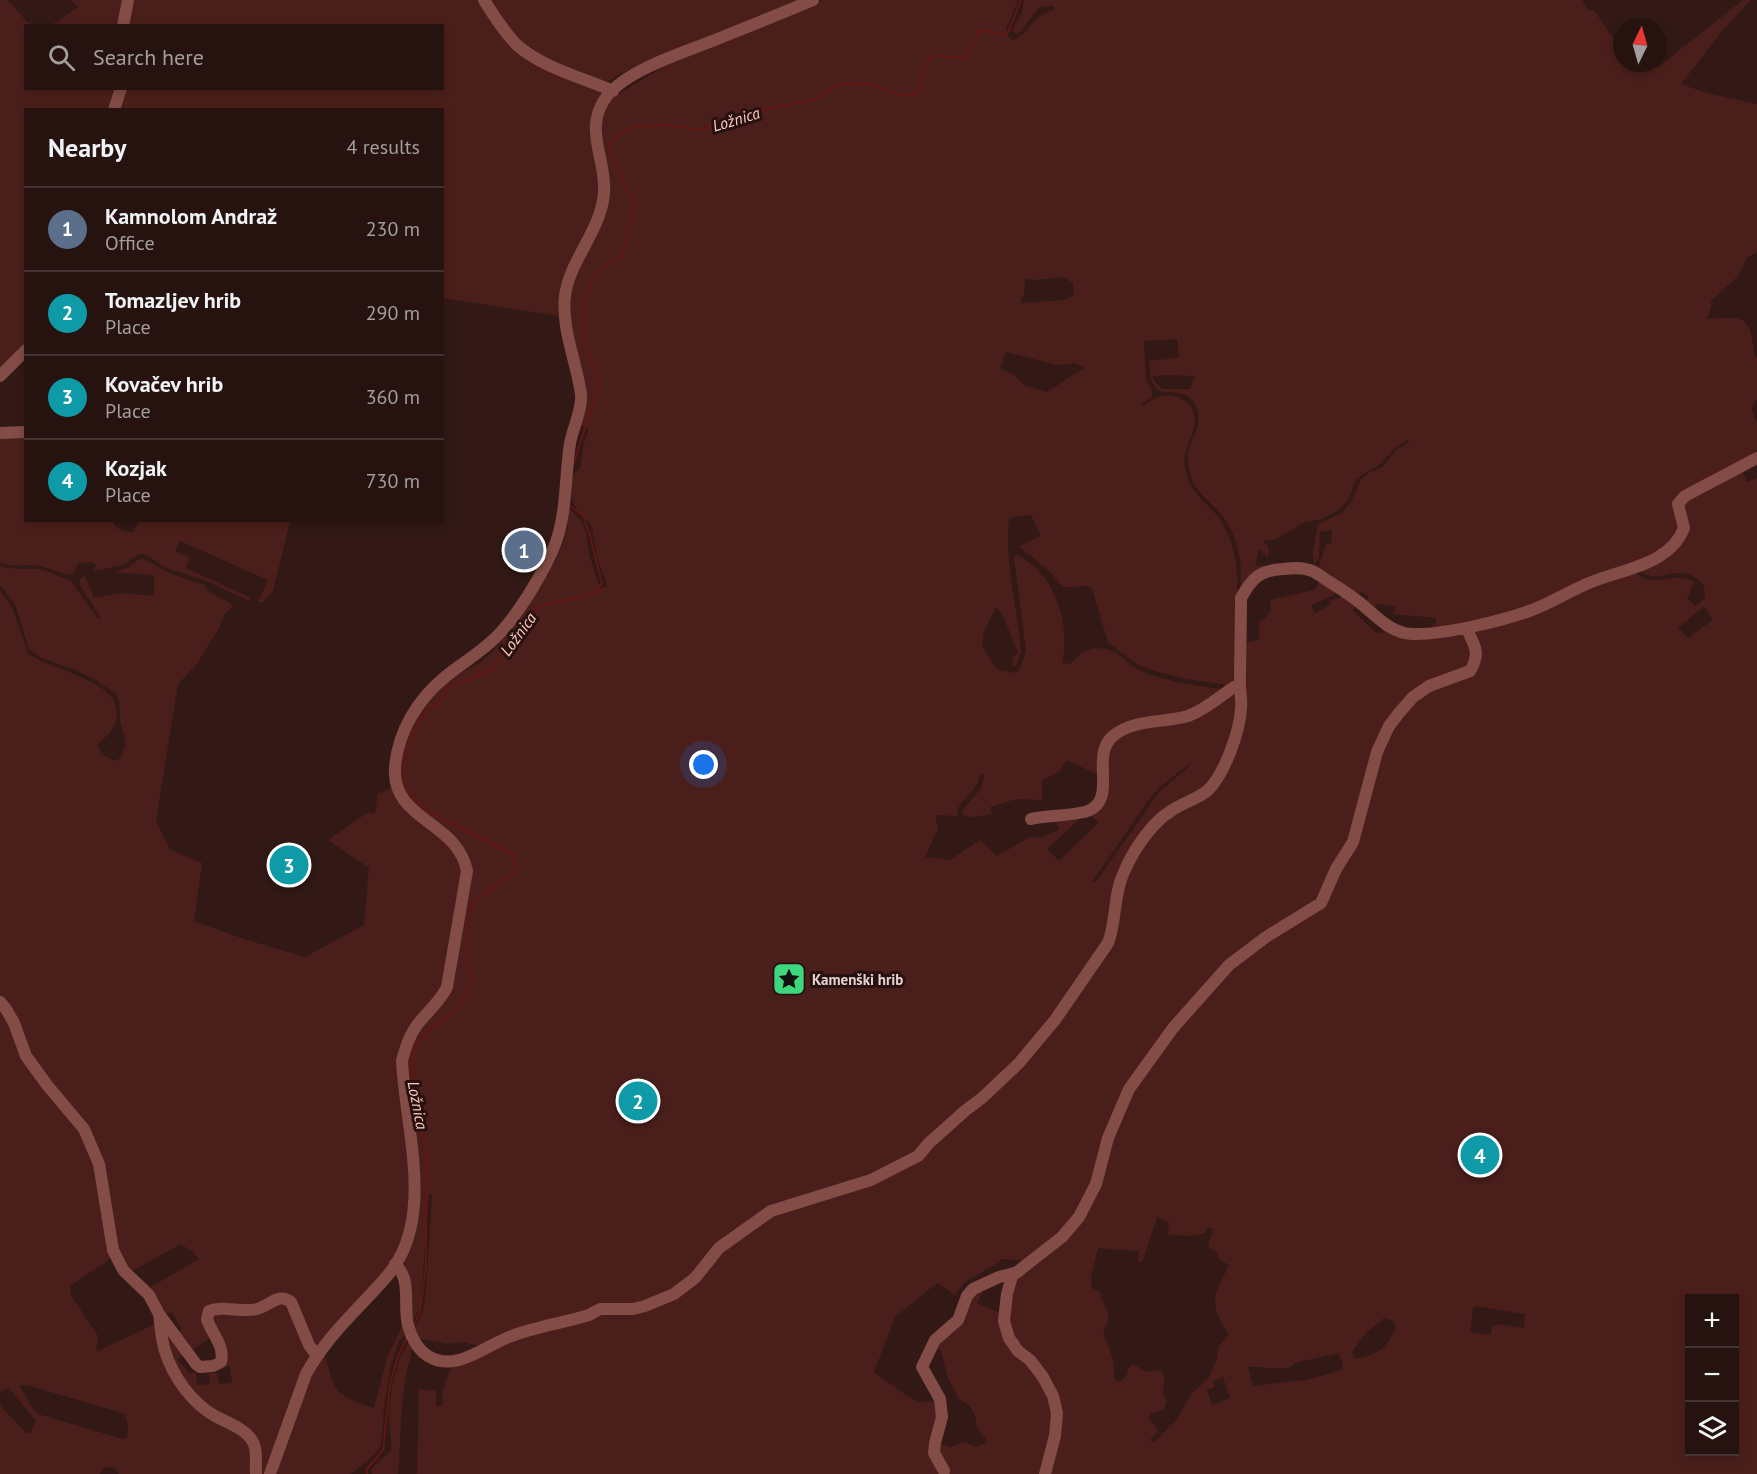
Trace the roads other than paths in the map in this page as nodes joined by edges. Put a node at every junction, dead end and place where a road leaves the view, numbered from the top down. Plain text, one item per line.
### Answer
1 (128, 0) edge
2 (484, 0) edge
3 (813, 0) edge
4 (123, 24) edge
5 (120, 90) edge
6 (613, 91) junction
7 (115, 108) edge
8 (24, 352) edge
9 (0, 376) edge
10 (24, 432) edge
11 (0, 433) edge
12 (1757, 458) edge
13 (1466, 628) junction
14 (1234, 687) dead end
15 (1031, 819) dead end
16 (0, 1002) edge
17 (395, 1264) junction
18 (1018, 1272) junction
19 (159, 1314) junction
20 (317, 1356) junction
21 (944, 1471) dead end
22 (256, 1474) edge
23 (270, 1474) edge
24 (1045, 1474) edge

1 - 4 street
2 - 6 street
3 - 6 street
5 - 7 street
6 - 17 street
8 - 9 street
10 - 11 street
12 - 13 street
13 - 17 street
13 - 18 street
14 - 15 street
16 - 19 street
17 - 20 street
18 - 21 street
18 - 24 street
19 - 20 street
19 - 22 street
20 - 23 street

